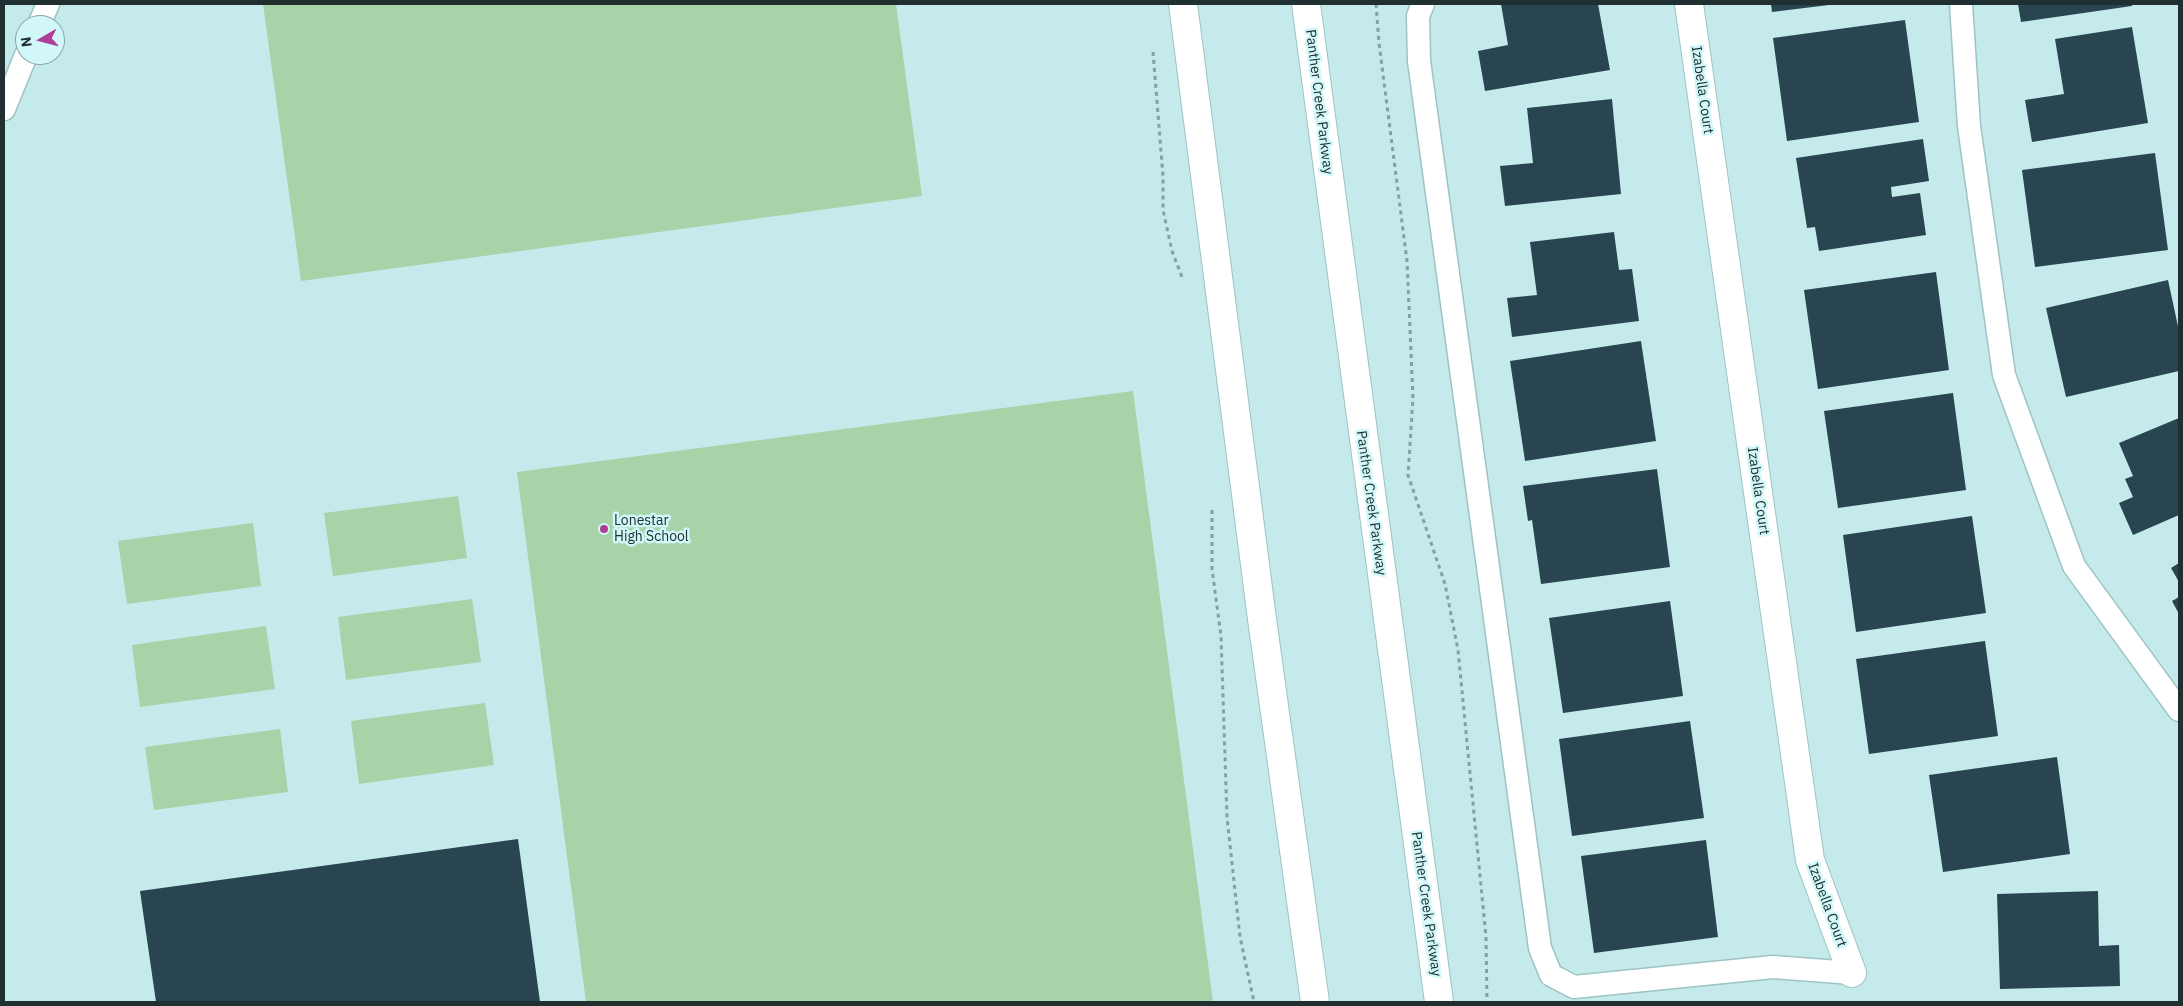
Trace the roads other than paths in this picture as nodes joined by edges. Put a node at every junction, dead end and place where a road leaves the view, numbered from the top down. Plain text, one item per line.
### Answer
1 (1183, 4) edge
2 (1306, 4) edge
3 (1423, 4) edge
4 (1689, 4) edge
5 (1961, 4) edge
6 (22, 65) edge
7 (4, 109) edge
8 (2179, 710) edge
9 (1852, 973) joint
10 (1315, 1002) edge
11 (1439, 1002) edge

1 - 10 main road
2 - 11 main road, Panther Creek Parkway
3 - 9 lane
4 - 9 main road, Izabella Court
5 - 8 lane
6 - 7 lane

